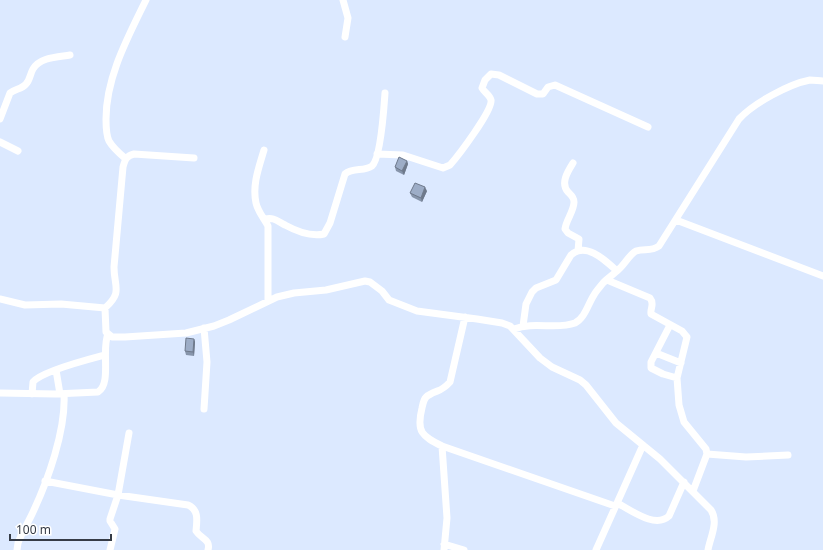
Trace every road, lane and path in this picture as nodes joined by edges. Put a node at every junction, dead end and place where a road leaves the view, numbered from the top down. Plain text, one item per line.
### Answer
1 (146, 0) edge
2 (343, 0) edge
3 (345, 37) dead end
4 (70, 55) dead end
5 (823, 81) edge
6 (385, 92) dead end
7 (0, 119) edge
8 (648, 127) dead end
9 (0, 142) edge
10 (264, 150) dead end
11 (18, 151) dead end
12 (378, 154) junction
13 (194, 158) dead end
14 (126, 159) junction
15 (573, 163) dead end
16 (265, 219) junction
17 (676, 220) junction
18 (578, 251) junction
19 (617, 271) junction
20 (823, 276) edge
21 (606, 280) junction
22 (0, 299) edge
23 (268, 300) junction
24 (105, 308) junction
25 (465, 317) junction
26 (670, 325) junction
27 (523, 326) junction
28 (204, 328) junction
29 (514, 329) junction
30 (108, 334) junction
31 (656, 353) junction
32 (105, 355) junction
33 (681, 362) junction
34 (56, 370) junction
35 (677, 378) junction
36 (0, 393) edge
37 (32, 394) junction
38 (62, 394) junction
39 (204, 408) dead end
40 (129, 433) dead end
41 (643, 445) junction
42 (442, 446) junction
43 (707, 454) junction
44 (788, 455) dead end
45 (46, 481) junction
46 (684, 482) junction
47 (693, 491) junction
48 (118, 495) junction
49 (616, 505) junction
50 (444, 547) edge
51 (16, 550) edge
52 (110, 550) edge
53 (208, 550) edge
54 (464, 550) edge
55 (596, 550) edge
56 (708, 550) edge

1 - 14 street
2 - 3 street
4 - 7 street
5 - 17 street
6 - 12 street
8 - 12 street
9 - 11 street
10 - 16 street
12 - 16 street
13 - 14 street
14 - 24 street
15 - 18 street
16 - 23 street
17 - 19 street
17 - 20 street
18 - 19 street
18 - 27 street
19 - 21 street
21 - 26 street
21 - 27 street
22 - 24 street
23 - 25 street
23 - 28 street
24 - 30 street
25 - 29 street
25 - 42 street
26 - 31 street
26 - 33 street
27 - 29 street
28 - 30 street
28 - 39 street
29 - 41 street
30 - 32 street
31 - 33 street
31 - 35 street
32 - 34 street
32 - 38 street
33 - 35 street
34 - 37 street
34 - 38 street
35 - 43 street
36 - 37 street
37 - 38 street
38 - 45 street
40 - 48 street
41 - 46 street
41 - 49 street
42 - 49 street
42 - 50 street
43 - 44 street
43 - 47 street
45 - 48 street
45 - 51 street
46 - 47 street
46 - 49 street
47 - 56 street
48 - 52 street
48 - 53 street
49 - 55 street
50 - 54 street

